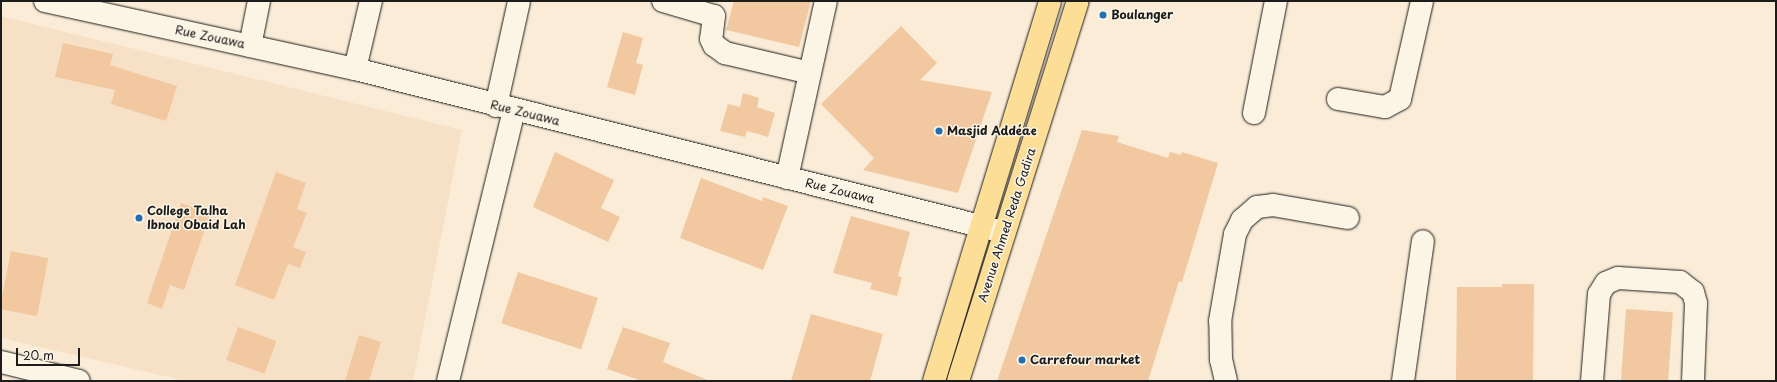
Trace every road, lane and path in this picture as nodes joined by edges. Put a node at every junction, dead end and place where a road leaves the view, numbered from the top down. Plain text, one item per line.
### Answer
1 (45, 1) edge
2 (259, 1) edge
3 (371, 1) edge
4 (663, 1) edge
5 (826, 1) edge
6 (1050, 1) edge
7 (1078, 1) edge
8 (1276, 1) edge
9 (1422, 1) edge
10 (512, 2) edge
11 (116, 9) edge
12 (716, 9) edge
13 (250, 46) junction
14 (355, 69) junction
15 (810, 73) junction
16 (1338, 99) dead end
17 (505, 108) junction
18 (1254, 113) dead end
19 (787, 178) junction
20 (1348, 218) dead end
21 (983, 228) junction
22 (1004, 232) junction
23 (1423, 240) dead end
24 (1, 362) edge
25 (79, 381) edge
26 (448, 381) edge
27 (934, 381) edge
28 (958, 381) edge
29 (1226, 381) edge
30 (1403, 381) edge
31 (1592, 381) edge
32 (1693, 381) edge

1 - 11 street, Rue Zouawa
2 - 13 street
3 - 14 street
4 - 12 street
5 - 15 street
6 - 21 main road, Avenue Ahmed Reda Gadira
7 - 22 main road, Avenue Ahmed Reda Gadira
8 - 18 street
9 - 16 street
10 - 17 street
11 - 13 street, Rue Zouawa
12 - 15 street
13 - 14 street, Rue Zouawa
14 - 17 street, Rue Zouawa
15 - 19 street
17 - 19 street, Rue Zouawa
17 - 26 street
19 - 21 street, Rue Zouawa
20 - 29 street
21 - 22 street, Rue Zouawa
21 - 27 main road, Avenue Ahmed Reda Gadira
22 - 28 main road, Avenue Ahmed Reda Gadira
23 - 30 street
24 - 25 street
31 - 32 street

